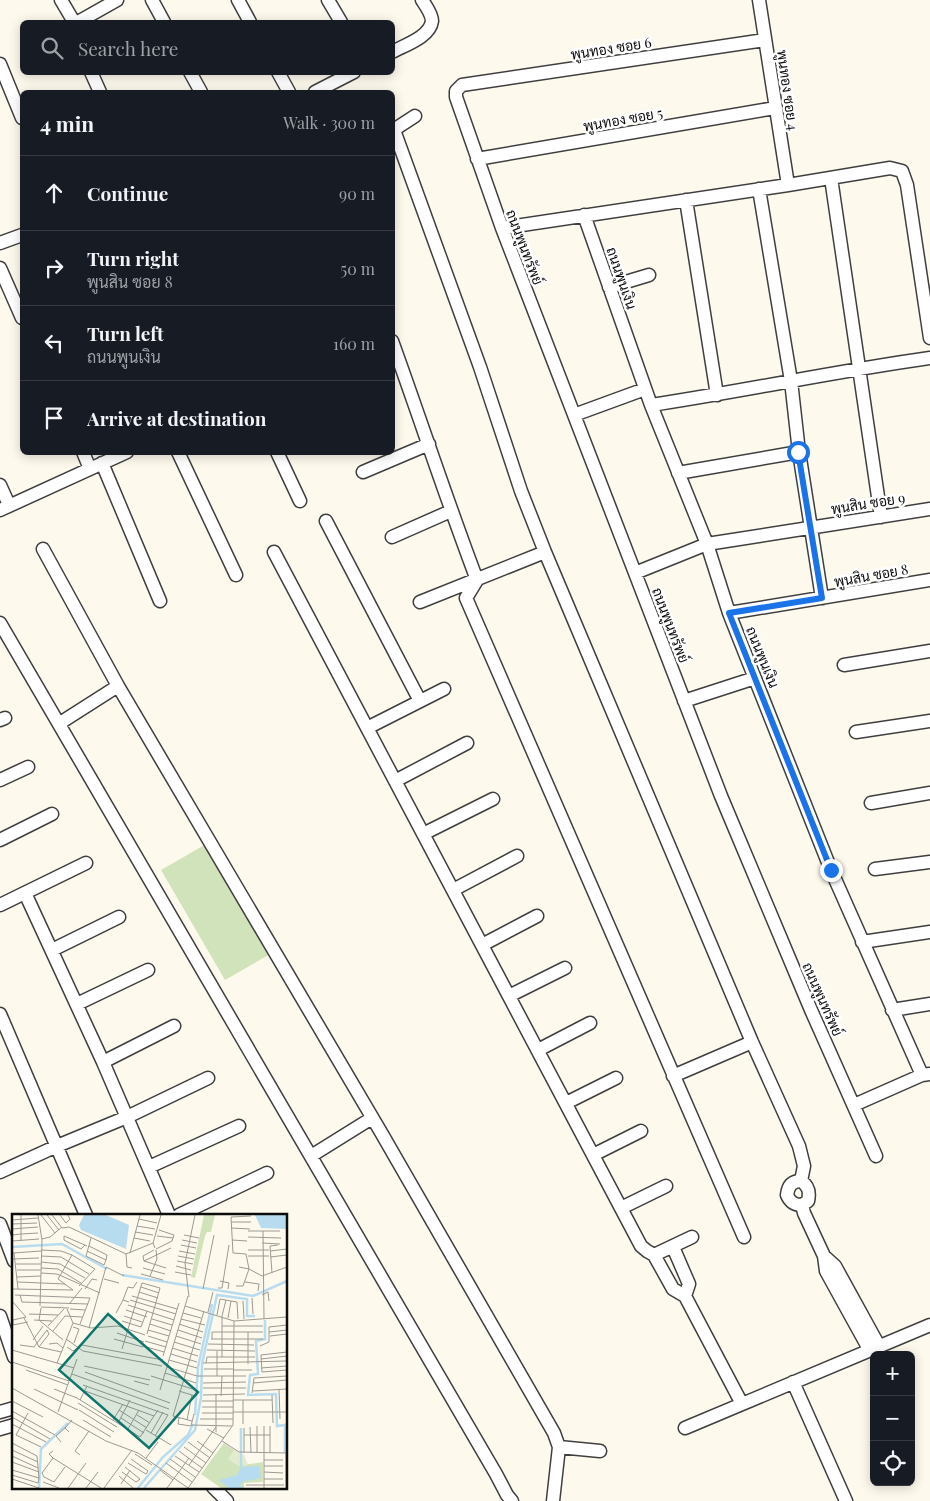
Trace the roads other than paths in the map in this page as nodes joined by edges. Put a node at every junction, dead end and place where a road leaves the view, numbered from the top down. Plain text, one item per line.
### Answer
1 (61, 0) edge
2 (117, 0) edge
3 (152, 0) edge
4 (238, 0) edge
5 (328, 0) edge
6 (422, 0) edge
7 (759, 0) edge
8 (73, 20) edge
9 (82, 20) edge
10 (163, 20) edge
11 (249, 20) edge
12 (340, 20) edge
13 (765, 40) junction
14 (395, 50) edge
15 (0, 64) edge
16 (93, 75) edge
17 (192, 75) edge
18 (280, 75) edge
19 (348, 75) edge
20 (99, 90) edge
21 (200, 90) edge
22 (288, 90) edge
23 (319, 90) edge
24 (459, 91) joint
25 (775, 108) junction
26 (20, 113) edge
27 (415, 116) dead end
28 (395, 129) edge
29 (395, 135) edge
30 (477, 159) junction
31 (830, 178) junction
32 (788, 185) junction
33 (759, 189) junction
34 (686, 200) junction
35 (584, 215) junction
36 (502, 228) junction
37 (20, 236) edge
38 (0, 243) edge
39 (0, 268) edge
40 (649, 275) dead end
41 (609, 286) junction
42 (20, 313) edge
43 (930, 338) edge
44 (395, 349) edge
45 (930, 358) edge
46 (859, 368) junction
47 (405, 376) junction
48 (395, 381) edge
49 (791, 381) junction
50 (646, 389) junction
51 (717, 395) junction
52 (651, 405) junction
53 (574, 415) junction
54 (429, 444) junction
55 (798, 452) junction
56 (83, 455) edge
57 (120, 455) edge
58 (179, 455) edge
59 (279, 455) edge
60 (102, 463) junction
61 (90, 469) junction
62 (363, 472) dead end
63 (678, 473) junction
64 (0, 485) edge
65 (300, 501) dead end
66 (4, 508) edge
67 (930, 509) edge
68 (451, 511) junction
69 (881, 517) junction
70 (326, 521) dead end
71 (810, 527) junction
72 (392, 537) dead end
73 (707, 544) junction
74 (43, 549) dead end
75 (274, 552) dead end
76 (545, 552) junction
77 (635, 573) junction
78 (236, 575) dead end
79 (477, 580) junction
80 (930, 580) edge
81 (822, 598) junction
82 (160, 601) dead end
83 (420, 602) dead end
84 (729, 613) junction
85 (0, 623) edge
86 (930, 652) edge
87 (844, 665) dead end
88 (754, 678) junction
89 (118, 686) junction
90 (444, 689) dead end
91 (684, 701) junction
92 (420, 702) junction
93 (930, 721) edge
94 (60, 724) junction
95 (367, 728) junction
96 (856, 732) dead end
97 (467, 743) dead end
98 (28, 767) dead end
99 (0, 780) edge
100 (395, 781) junction
101 (930, 793) edge
102 (493, 799) dead end
103 (871, 803) dead end
104 (52, 814) dead end
105 (423, 834) junction
106 (0, 840) edge
107 (517, 856) dead end
108 (930, 862) edge
109 (86, 863) dead end
110 (875, 869) dead end
111 (453, 890) junction
112 (26, 893) junction
113 (1, 900) edge
114 (537, 916) dead end
115 (119, 917) dead end
116 (930, 932) edge
117 (862, 942) junction
118 (482, 945) junction
119 (52, 950) junction
120 (565, 968) dead end
121 (148, 970) dead end
122 (509, 996) junction
123 (76, 1004) junction
124 (930, 1004) edge
125 (892, 1010) junction
126 (0, 1014) edge
127 (590, 1023) dead end
128 (174, 1026) dead end
129 (752, 1042) junction
130 (538, 1050) junction
131 (103, 1062) junction
132 (926, 1075) edge
133 (673, 1076) junction
134 (208, 1078) dead end
135 (616, 1078) dead end
136 (566, 1103) junction
137 (854, 1105) junction
138 (127, 1118) junction
139 (372, 1118) junction
140 (240, 1126) dead end
141 (641, 1131) dead end
142 (57, 1146) junction
143 (593, 1154) junction
144 (312, 1156) junction
145 (876, 1156) dead end
146 (149, 1167) junction
147 (0, 1172) edge
148 (267, 1173) dead end
149 (801, 1181) junction
150 (666, 1186) dead end
151 (802, 1205) junction
152 (621, 1208) junction
153 (86, 1214) edge
154 (169, 1214) edge
155 (181, 1214) edge
156 (0, 1224) edge
157 (692, 1237) dead end
158 (744, 1237) dead end
159 (673, 1247) junction
160 (654, 1255) junction
161 (12, 1257) edge
162 (685, 1296) junction
163 (0, 1316) edge
164 (930, 1325) edge
165 (874, 1347) junction
166 (12, 1351) edge
167 (793, 1382) junction
168 (742, 1404) junction
169 (685, 1428) dead end
170 (559, 1447) junction
171 (600, 1451) dead end
172 (214, 1488) edge
173 (227, 1501) edge
174 (512, 1501) edge
175 (553, 1501) edge
176 (846, 1501) edge

1 - 8 street
2 - 9 street
3 - 10 street
4 - 11 street
5 - 12 street
6 - 14 street
7 - 13 street, พูนทอง ซอย 4
13 - 24 street, พูนทอง ซอย 6
13 - 25 street, พูนทอง ซอย 4
15 - 26 street
16 - 20 street
17 - 21 street
18 - 22 street
19 - 23 street
24 - 30 street, ถนนพูนทรัพย์
25 - 30 street, พูนทอง ซอย 5
25 - 32 street, พูนทอง ซอย 4
27 - 28 street
29 - 76 street
30 - 36 street, ถนนพูนทรัพย์
31 - 32 street
31 - 43 street
31 - 46 street
32 - 33 street
33 - 34 street
33 - 49 street
34 - 35 street
34 - 51 street
35 - 36 street
35 - 41 street, ถนนพูนเงิน
36 - 53 street, ถนนพูนทรัพย์
37 - 38 street
39 - 42 street
40 - 41 street
41 - 50 street, ถนนพูนเงิน
44 - 47 street
45 - 46 street
46 - 49 street
46 - 69 street
47 - 48 street
47 - 54 street
49 - 51 street
49 - 55 street
50 - 52 street, ถนนพูนเงิน
50 - 53 street
51 - 52 street
52 - 63 street, ถนนพูนเงิน
53 - 77 street, ถนนพูนทรัพย์
54 - 62 street
54 - 68 street
55 - 63 street
55 - 71 street
56 - 61 street
57 - 60 street
58 - 78 street
59 - 65 street
60 - 61 street
60 - 82 street
61 - 66 street
63 - 73 street, ถนนพูนเงิน
64 - 66 street
67 - 69 street, พูนสิน ซอย 9
68 - 72 street
68 - 79 street
69 - 71 street, พูนสิน ซอย 9
70 - 92 street
71 - 73 street, พูนสิน ซอย 9
71 - 81 street
73 - 77 street, พูนสิน ซอย 9
73 - 84 street, ถนนพูนเงิน
74 - 89 street
75 - 95 street
76 - 79 street
76 - 129 street
77 - 91 street, ถนนพูนทรัพย์
79 - 83 street
79 - 133 street
80 - 81 street, พูนสิน ซอย 8
81 - 84 street, พูนสิน ซอย 8
84 - 88 street, ถนนพูนเงิน
85 - 94 street
86 - 87 street
88 - 91 street
88 - 117 street, ถนนพูนเงิน
89 - 94 street
89 - 139 street
90 - 92 street
91 - 137 street, ถนนพูนทรัพย์
92 - 95 street
93 - 96 street
94 - 144 street
95 - 100 street
97 - 100 street
98 - 99 street
100 - 105 street
101 - 103 street
102 - 105 street
104 - 106 street
105 - 111 street
107 - 111 street
108 - 110 street
109 - 112 street
111 - 118 street
112 - 113 street
112 - 119 street
114 - 118 street
115 - 119 street
116 - 117 street
117 - 125 street, ถนนพูนเงิน
118 - 122 street
119 - 123 street
120 - 122 street
121 - 123 street
122 - 130 street
123 - 131 street
124 - 125 street
125 - 132 street, ถนนพูนเงิน
126 - 142 street
127 - 130 street
128 - 131 street
129 - 133 street
129 - 149 street
130 - 136 street
131 - 138 street
132 - 137 street
133 - 158 street
134 - 138 street
135 - 136 street
136 - 143 street
137 - 145 street, ถนนพูนทรัพย์
138 - 142 street
138 - 146 street
139 - 144 street
139 - 170 street
140 - 146 street
141 - 143 street
142 - 147 street
142 - 153 street
143 - 152 street
144 - 174 street
146 - 154 street
148 - 155 street
149 - 151 street
149 - 151 street
150 - 152 street
151 - 165 street
152 - 160 street
156 - 161 street
157 - 159 street
159 - 160 street
159 - 162 street
160 - 162 street
162 - 168 street
163 - 166 street
164 - 165 street
165 - 167 street
167 - 168 street
167 - 176 street
168 - 169 street
170 - 171 street
170 - 175 street
172 - 173 street

